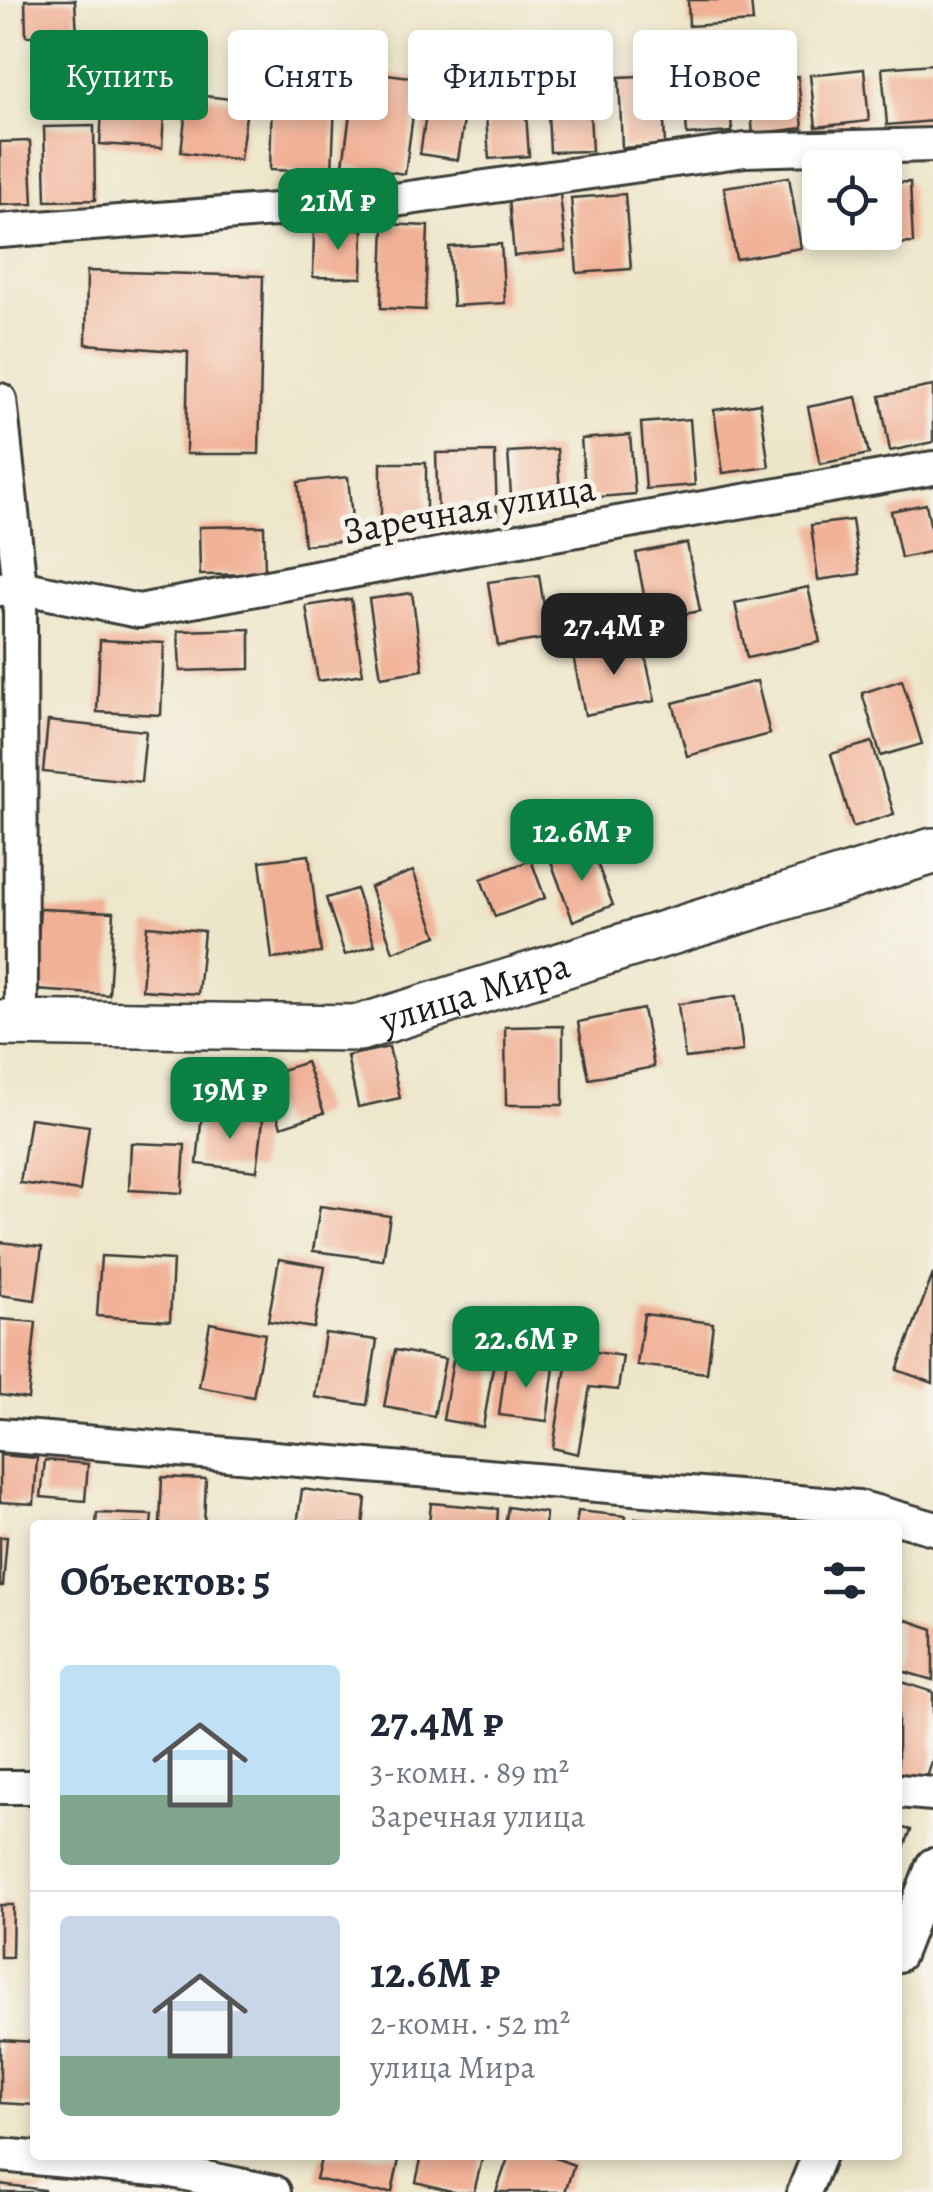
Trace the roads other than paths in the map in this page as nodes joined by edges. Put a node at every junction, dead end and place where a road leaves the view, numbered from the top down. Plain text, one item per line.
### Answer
1 (933, 145) edge
2 (0, 231) edge
3 (0, 400) edge
4 (933, 468) edge
5 (10, 588) edge
6 (933, 851) edge
7 (11, 1024) edge
8 (0, 1435) edge
9 (933, 1528) edge
10 (0, 1787) edge
11 (30, 1787) edge
12 (902, 1791) edge
13 (933, 1794) edge
14 (933, 1865) edge
15 (902, 1945) edge
16 (0, 2155) edge
17 (30, 2158) edge
18 (56, 2160) edge
19 (817, 2160) edge
20 (274, 2192) edge
21 (804, 2192) edge

1 - 2 street
3 - 5 street
4 - 5 street, Заречная улица
5 - 7 street
6 - 7 main road, улица Мира
8 - 9 street
10 - 11 street
12 - 13 street
14 - 15 street
16 - 17 street
18 - 20 street
19 - 21 street

